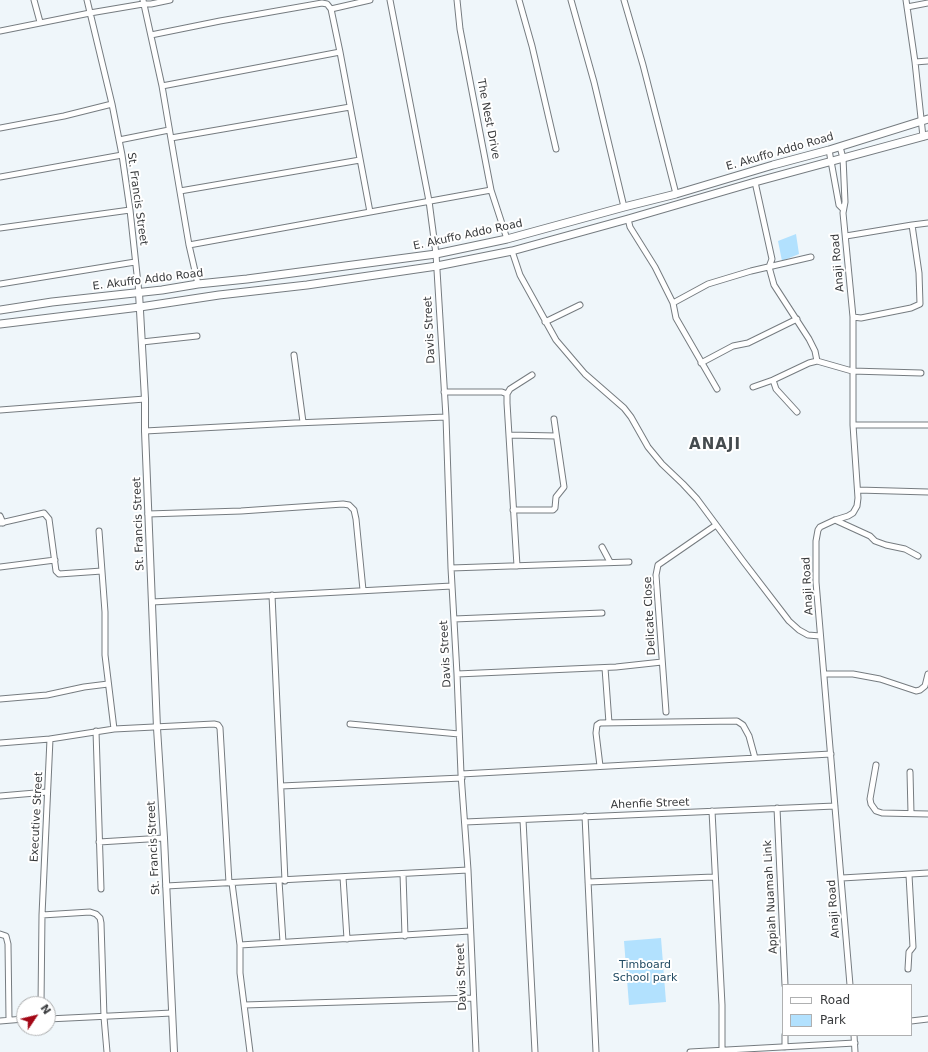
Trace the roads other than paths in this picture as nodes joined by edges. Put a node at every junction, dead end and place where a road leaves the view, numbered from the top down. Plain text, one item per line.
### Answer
1 (34, 0) edge
2 (87, 0) edge
3 (170, 0) edge
4 (370, 0) edge
5 (390, 0) edge
6 (457, 0) edge
7 (520, 0) edge
8 (571, 0) edge
9 (624, 0) edge
10 (906, 0) edge
11 (143, 2) edge
12 (928, 4) edge
13 (907, 6) junction
14 (331, 9) junction
15 (90, 12) junction
16 (40, 22) junction
17 (0, 31) edge
18 (151, 35) junction
19 (340, 52) junction
20 (928, 61) edge
21 (915, 62) junction
22 (162, 86) junction
23 (112, 104) junction
24 (350, 107) junction
25 (924, 120) edge
26 (0, 128) edge
27 (170, 130) junction
28 (925, 136) edge
29 (171, 138) junction
30 (119, 140) junction
31 (840, 147) junction
32 (556, 149) dead end
33 (829, 150) junction
34 (122, 155) junction
35 (843, 158) junction
36 (360, 160) junction
37 (830, 161) junction
38 (0, 177) edge
39 (755, 182) junction
40 (491, 190) junction
41 (180, 191) junction
42 (676, 194) junction
43 (429, 201) junction
44 (624, 207) junction
45 (843, 209) junction
46 (130, 210) junction
47 (370, 212) junction
48 (628, 219) junction
49 (928, 224) edge
50 (912, 225) junction
51 (0, 228) edge
52 (846, 236) junction
53 (507, 239) junction
54 (189, 245) junction
55 (512, 251) junction
56 (436, 254) junction
57 (811, 257) dead end
58 (136, 262) junction
59 (437, 266) junction
60 (770, 267) junction
61 (0, 284) edge
62 (198, 284) junction
63 (139, 293) junction
64 (673, 303) junction
65 (580, 305) dead end
66 (140, 307) junction
67 (0, 310) edge
68 (853, 317) junction
69 (797, 319) junction
70 (545, 322) junction
71 (0, 324) edge
72 (197, 336) dead end
73 (142, 342) junction
74 (294, 355) dead end
75 (817, 361) junction
76 (701, 363) junction
77 (852, 371) junction
78 (921, 372) dead end
79 (532, 374) dead end
80 (773, 380) junction
81 (753, 387) dead end
82 (717, 389) dead end
83 (444, 392) junction
84 (507, 394) junction
85 (145, 399) junction
86 (0, 410) edge
87 (797, 412) dead end
88 (446, 417) junction
89 (554, 419) dead end
90 (303, 422) junction
91 (853, 425) junction
92 (928, 425) edge
93 (145, 431) junction
94 (509, 435) junction
95 (556, 436) junction
96 (858, 490) junction
97 (928, 492) edge
98 (513, 510) junction
99 (148, 514) junction
100 (0, 516) edge
101 (835, 520) junction
102 (2, 523) edge
103 (716, 525) junction
104 (99, 531) dead end
105 (602, 547) dead end
106 (918, 556) dead end
107 (55, 560) junction
108 (610, 562) junction
109 (629, 562) dead end
110 (516, 566) junction
111 (0, 567) edge
112 (451, 568) junction
113 (102, 572) junction
114 (452, 586) junction
115 (363, 590) junction
116 (272, 595) junction
117 (152, 602) junction
118 (602, 613) dead end
119 (454, 619) junction
120 (820, 636) junction
121 (662, 662) junction
122 (605, 668) junction
123 (457, 674) junction
124 (824, 674) junction
125 (928, 674) edge
126 (108, 684) junction
127 (0, 699) edge
128 (666, 712) dead end
129 (609, 723) junction
130 (350, 724) dead end
131 (157, 728) junction
132 (114, 729) junction
133 (96, 731) junction
134 (459, 734) junction
135 (50, 739) junction
136 (0, 743) edge
137 (831, 754) junction
138 (755, 758) junction
139 (876, 765) dead end
140 (600, 766) junction
141 (910, 772) dead end
142 (461, 776) junction
143 (281, 786) junction
144 (48, 792) junction
145 (0, 796) edge
146 (835, 806) junction
147 (776, 808) junction
148 (712, 811) junction
149 (911, 813) junction
150 (928, 814) edge
151 (584, 816) junction
152 (524, 820) junction
153 (465, 822) junction
154 (164, 838) junction
155 (99, 842) junction
156 (468, 870) junction
157 (928, 873) edge
158 (403, 874) junction
159 (909, 875) junction
160 (343, 877) junction
161 (714, 877) junction
162 (842, 878) junction
163 (282, 881) junction
164 (588, 882) junction
165 (231, 883) junction
166 (166, 886) junction
167 (101, 889) dead end
168 (42, 915) junction
169 (470, 931) junction
170 (0, 934) edge
171 (405, 936) junction
172 (347, 939) junction
173 (283, 942) junction
174 (240, 945) junction
175 (908, 969) dead end
176 (785, 984) edge
177 (850, 984) edge
178 (41, 996) edge
179 (473, 998) junction
180 (244, 1005) junction
181 (172, 1013) junction
182 (104, 1017) junction
183 (9, 1019) junction
184 (16, 1019) edge
185 (56, 1019) edge
186 (928, 1019) edge
187 (0, 1021) edge
188 (912, 1021) edge
189 (785, 1036) edge
190 (854, 1036) edge
191 (855, 1043) junction
192 (785, 1047) junction
193 (722, 1050) junction
194 (107, 1052) edge
195 (174, 1052) edge
196 (250, 1052) edge
197 (476, 1052) edge
198 (535, 1052) edge
199 (596, 1052) edge
200 (690, 1052) edge
201 (855, 1052) edge

1 - 16 street
2 - 15 street, St. Francis Street
3 - 11 street
4 - 14 street
5 - 43 street, Davis Street
6 - 40 street, The Nest Drive
7 - 32 street
8 - 44 street
9 - 42 street
10 - 13 street
11 - 15 street
11 - 18 street
12 - 13 street
13 - 21 street
14 - 18 street
14 - 19 street
15 - 16 street
15 - 23 street, St. Francis Street
16 - 17 street
18 - 22 street
19 - 22 street
19 - 24 street
20 - 21 street
21 - 25 street
22 - 27 street
23 - 26 street
23 - 30 street, St. Francis Street
24 - 29 street
24 - 36 street
25 - 28 street
25 - 31 main road, E. Akuffo Addo Road
27 - 29 street
27 - 30 street
28 - 35 main road, E. Akuffo Addo Road
29 - 41 street
30 - 34 street, St. Francis Street
31 - 33 main road, E. Akuffo Addo Road
31 - 35 street, Anaji Road
33 - 37 street, Anaji Road
33 - 42 main road, E. Akuffo Addo Road
34 - 38 street
34 - 46 street, St. Francis Street
35 - 37 main road, E. Akuffo Addo Road
35 - 45 street, Anaji Road
36 - 41 street
36 - 47 street
37 - 39 main road, E. Akuffo Addo Road
37 - 45 street, Anaji Road
39 - 48 main road, E. Akuffo Addo Road
39 - 60 street
40 - 43 street
40 - 53 street, The Nest Drive
41 - 54 street
42 - 44 main road, E. Akuffo Addo Road
43 - 47 street
43 - 56 street, Davis Street
44 - 53 main road, E. Akuffo Addo Road
45 - 52 street, Anaji Road
46 - 51 street
46 - 58 street, St. Francis Street
47 - 54 street
48 - 55 main road, E. Akuffo Addo Road
48 - 64 street
49 - 50 street
50 - 52 street
50 - 68 street
52 - 68 street, Anaji Road
53 - 56 main road, E. Akuffo Addo Road
54 - 62 street
55 - 59 main road, E. Akuffo Addo Road
55 - 70 street
56 - 59 street, Davis Street
56 - 62 main road, E. Akuffo Addo Road
57 - 60 street
58 - 61 street
58 - 63 street, St. Francis Street
59 - 66 main road, E. Akuffo Addo Road
59 - 83 street, Davis Street
60 - 64 street
60 - 69 street
62 - 63 main road, E. Akuffo Addo Road
63 - 66 street, St. Francis Street
63 - 67 main road, E. Akuffo Addo Road
64 - 76 street
65 - 70 street
66 - 71 main road, E. Akuffo Addo Road
66 - 73 street, St. Francis Street
68 - 77 street, Anaji Road
69 - 75 street
69 - 76 street
70 - 103 street
72 - 73 street
73 - 85 street, St. Francis Street
74 - 90 street
75 - 77 street
75 - 80 street
76 - 82 street
77 - 78 street
77 - 91 street, Anaji Road
79 - 84 street
80 - 81 street
80 - 87 street
83 - 84 street
83 - 88 street, Davis Street
84 - 94 street
85 - 86 street
85 - 93 street, St. Francis Street
88 - 90 street
88 - 112 street, Davis Street
89 - 95 street
90 - 93 street
91 - 92 street
91 - 96 street, Anaji Road
93 - 99 street, St. Francis Street
94 - 95 street
94 - 98 street
95 - 98 street
96 - 97 street
96 - 101 street, Anaji Road
98 - 110 street
99 - 115 street
99 - 117 street, St. Francis Street
100 - 102 street
101 - 106 street
101 - 120 street, Anaji Road
102 - 107 street
103 - 120 street
103 - 121 street, Delicate Close
104 - 113 street
105 - 108 street
107 - 111 street
107 - 113 street
108 - 109 street
108 - 110 street
110 - 112 street
112 - 114 street, Davis Street
113 - 126 street
114 - 115 street
114 - 119 street, Davis Street
115 - 116 street
116 - 117 street
116 - 143 street
117 - 131 street, St. Francis Street
118 - 119 street
119 - 123 street, Davis Street
120 - 124 street, Anaji Road
121 - 122 street
121 - 128 street, Delicate Close
122 - 123 street
122 - 129 street
123 - 134 street, Davis Street
124 - 125 street
124 - 137 street, Anaji Road
126 - 127 street
126 - 132 street
129 - 138 street
129 - 140 street
130 - 134 street
131 - 132 street
131 - 154 street, St. Francis Street
131 - 165 street
132 - 133 street
133 - 135 street
133 - 155 street
134 - 142 street, Davis Street
135 - 136 street
135 - 144 street, Executive Street
137 - 138 street
137 - 146 street, Anaji Road
138 - 140 street
139 - 149 street
140 - 142 street
141 - 149 street
142 - 143 street
142 - 153 street, Davis Street
143 - 163 street
144 - 145 street
144 - 168 street, Executive Street
146 - 147 street, Ahenfie Street
146 - 162 street, Anaji Road
147 - 148 street, Ahenfie Street
147 - 176 street, Appiah Nuamah Link
148 - 151 street, Ahenfie Street
148 - 161 street
149 - 150 street
151 - 152 street, Ahenfie Street
151 - 164 street
152 - 153 street, Ahenfie Street
152 - 198 street
153 - 156 street, Davis Street
154 - 155 street
154 - 166 street, St. Francis Street
155 - 167 street
156 - 158 street
156 - 169 street, Davis Street
157 - 159 street
158 - 160 street
158 - 171 street
159 - 162 street
159 - 175 street
160 - 163 street
160 - 172 street
161 - 164 street
161 - 193 street
162 - 177 street, Anaji Road
163 - 165 street
163 - 173 street
164 - 199 street
165 - 166 street
165 - 174 street
166 - 181 street, St. Francis Street
168 - 178 street, Executive Street
168 - 182 street
169 - 171 street
169 - 179 street, Davis Street
170 - 183 street
171 - 172 street
172 - 173 street
173 - 174 street
174 - 180 street
179 - 180 street
179 - 197 street, Davis Street
180 - 196 street
181 - 182 street
181 - 195 street, St. Francis Street
182 - 185 street
182 - 194 street
183 - 184 street
183 - 187 street
186 - 188 street
189 - 192 street
190 - 191 street
191 - 192 street
191 - 201 street
192 - 193 street
193 - 200 street

